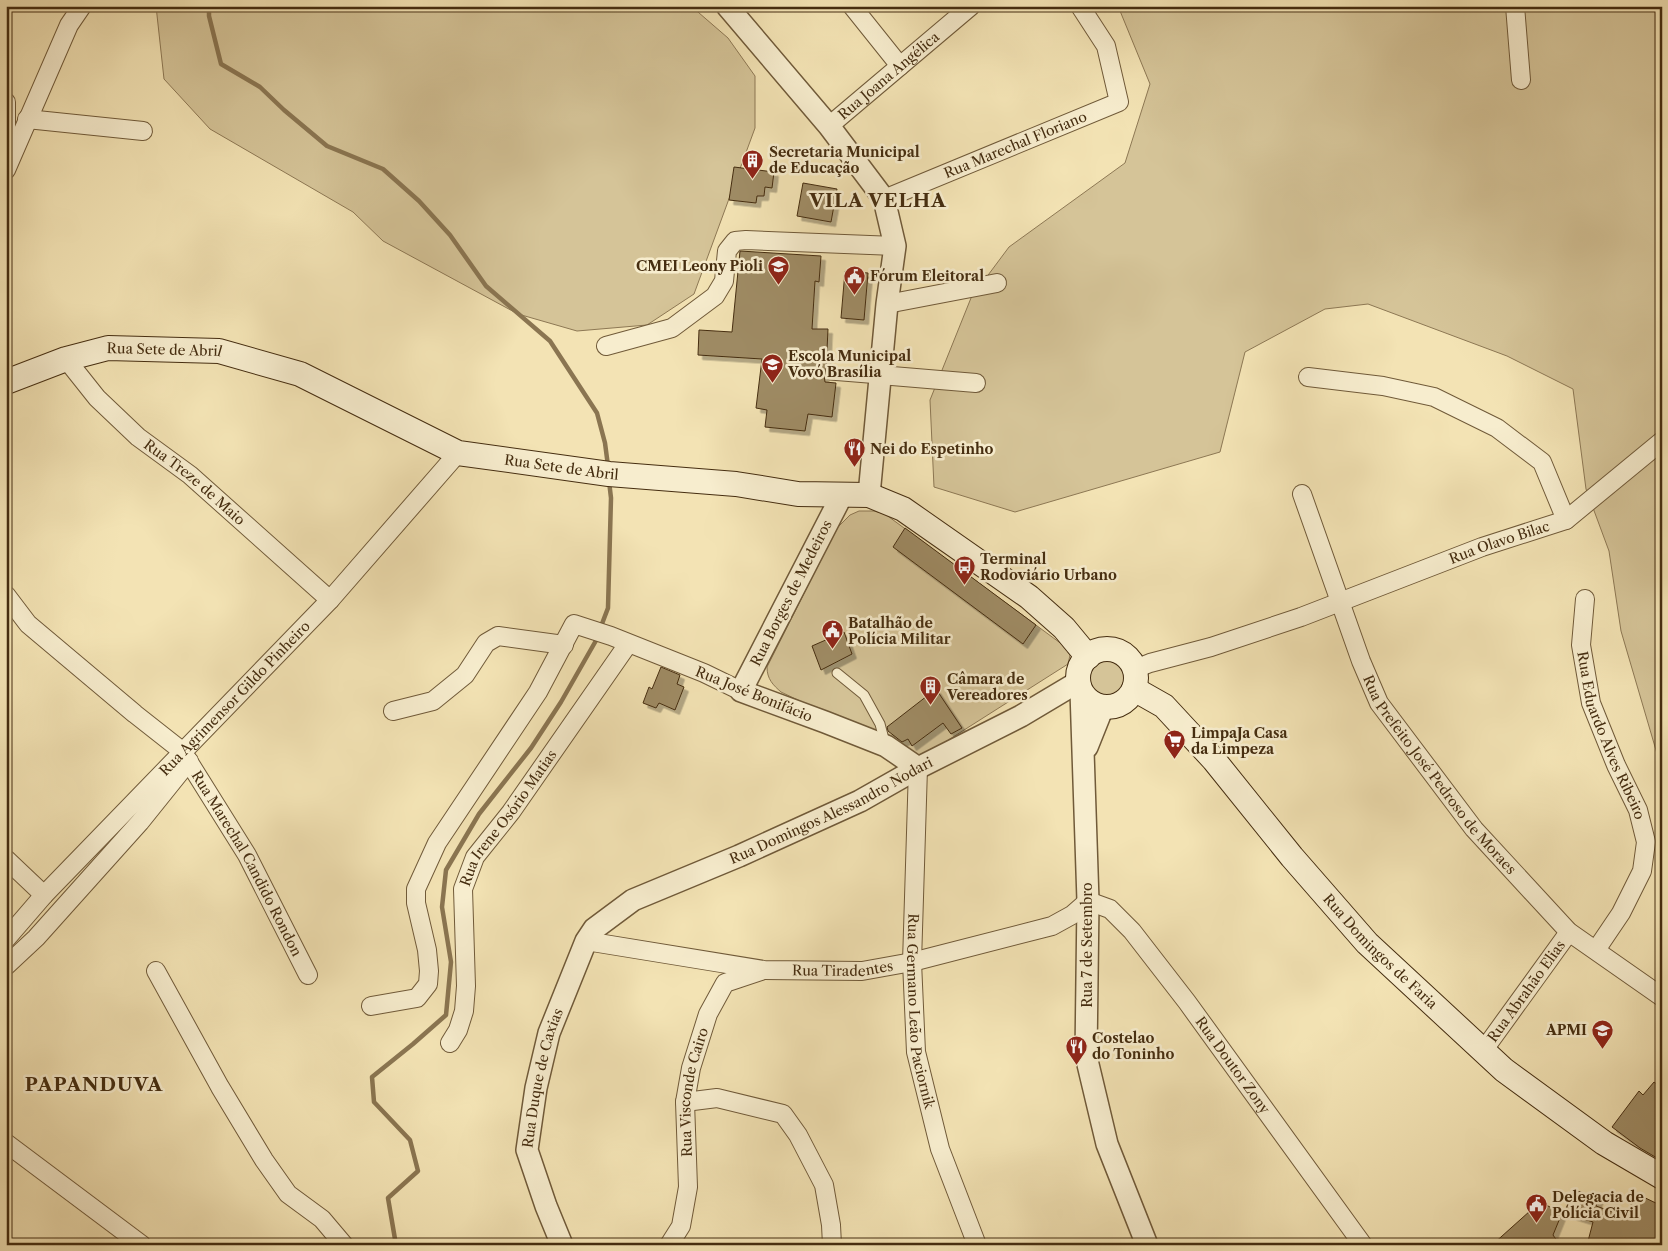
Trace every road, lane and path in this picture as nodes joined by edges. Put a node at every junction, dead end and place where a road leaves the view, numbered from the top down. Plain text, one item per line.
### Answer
1 (82, 6) edge
2 (852, 6) edge
3 (971, 6) edge
4 (1080, 6) edge
5 (1515, 6) edge
6 (729, 7) edge
7 (900, 66) junction
8 (1520, 80) dead end
9 (6, 102) edge
10 (27, 119) junction
11 (829, 126) junction
12 (143, 131) dead end
13 (6, 170) edge
14 (884, 198) junction
15 (895, 246) junction
16 (998, 283) dead end
17 (887, 304) junction
18 (606, 346) dead end
19 (66, 359) junction
20 (830, 376) dead end
21 (880, 377) junction
22 (1308, 377) dead end
23 (6, 382) edge
24 (976, 382) dead end
25 (1662, 441) edge
26 (458, 453) junction
27 (1302, 494) dead end
28 (842, 495) junction
29 (869, 495) junction
30 (1566, 520) junction
31 (6, 595) edge
32 (1585, 599) dead end
33 (330, 600) junction
34 (1341, 602) junction
35 (628, 644) junction
36 (564, 645) junction
37 (1088, 657) junction
38 (837, 673) dead end
39 (1134, 679) junction
40 (1080, 686) junction
41 (741, 691) junction
42 (1103, 707) junction
43 (393, 711) dead end
44 (886, 746) junction
45 (1084, 755) junction
46 (185, 756) junction
47 (918, 768) junction
48 (6, 860) edge
49 (44, 895) junction
50 (1088, 901) junction
51 (1569, 932) junction
52 (6, 939) edge
53 (586, 941) junction
54 (1596, 950) junction
55 (912, 962) junction
56 (6, 966) edge
57 (764, 970) junction
58 (156, 971) dead end
59 (308, 975) dead end
60 (1662, 997) edge
61 (371, 1006) dead end
62 (450, 1043) dead end
63 (1483, 1051) junction
64 (685, 1102) junction
65 (6, 1143) edge
66 (1662, 1176) edge
67 (142, 1245) edge
68 (344, 1245) edge
69 (562, 1245) edge
70 (669, 1245) edge
71 (832, 1245) edge
72 (977, 1245) edge
73 (1147, 1245) edge
74 (1363, 1245) edge

1 - 10 street
2 - 7 street
3 - 7 street, Rua Joana Angélica
4 - 14 street, Rua Marechal Floriano
5 - 8 street
6 - 11 street
7 - 11 street, Rua Joana Angélica
9 - 13 street
10 - 12 street
10 - 13 street
11 - 14 street
14 - 15 street
15 - 17 street
15 - 18 street
16 - 17 street
17 - 21 street
19 - 23 main road, Rua Sete de Abril
19 - 26 main road, Rua Sete de Abril
19 - 33 street, Rua Treze de Maio
20 - 21 lane
21 - 24 street
21 - 29 street
22 - 30 street, Rua Olavo Bilac
25 - 30 street
26 - 28 main road, Rua Sete de Abril
26 - 33 street, Rua Agrimensor Gildo Pinheiro
27 - 34 street, Rua Prefeito José Pedroso de Moraes
28 - 29 main road, Rua Sete de Abril
28 - 41 street, Rua Borges de Medeiros
29 - 37 main road, Rua Sete de Abril
30 - 34 street, Rua Olavo Bilac
31 - 46 street, Rua Marechal Candido Rondon
32 - 54 street, Rua Eduardo Alves Ribeiro
33 - 46 street, Rua Agrimensor Gildo Pinheiro
34 - 39 street, Rua Olavo Bilac
34 - 51 street, Rua Prefeito José Pedroso de Moraes
35 - 36 street, Rua José Bonifácio
35 - 41 street, Rua José Bonifácio
35 - 62 street, Rua Irene Osório Matias
36 - 43 street
36 - 61 street
37 - 39 main road
37 - 40 main road
38 - 44 lane
39 - 42 main road
39 - 63 main road, Rua Domingos de Faria
40 - 42 main road
40 - 45 street, Rua 7 de Setembro
40 - 47 street, Rua Domingos Alessandro Nodari
41 - 44 street, Rua José Bonifácio
42 - 45 street, Rua 7 de Setembro
44 - 47 street, Rua José Bonifácio
45 - 50 street, Rua 7 de Setembro
46 - 49 street, Rua Agrimensor Gildo Pinheiro
46 - 56 street
46 - 59 street, Rua Marechal Candido Rondon
47 - 53 street, Rua Domingos Alessandro Nodari
47 - 55 street, Rua Germano Leão Paciornik
48 - 49 street
49 - 52 street, Rua Agrimensor Gildo Pinheiro
50 - 55 street, Rua Tiradentes
50 - 73 street, Rua 7 de Setembro
50 - 74 street, Rua Doutor Zony
51 - 54 street, Rua Prefeito José Pedroso de Moraes
51 - 63 street, Rua Abrahão Elias
53 - 57 street, Rua Tiradentes
53 - 69 street, Rua Duque de Caxias
54 - 60 street, Rua Prefeito José Pedroso de Moraes
55 - 57 street, Rua Tiradentes
55 - 72 street, Rua Germano Leão Paciornik
57 - 64 street, Rua Visconde Cairo
58 - 68 street
63 - 66 main road, Rua Domingos de Faria
64 - 70 street, Rua Visconde Cairo
64 - 71 street
65 - 67 street

